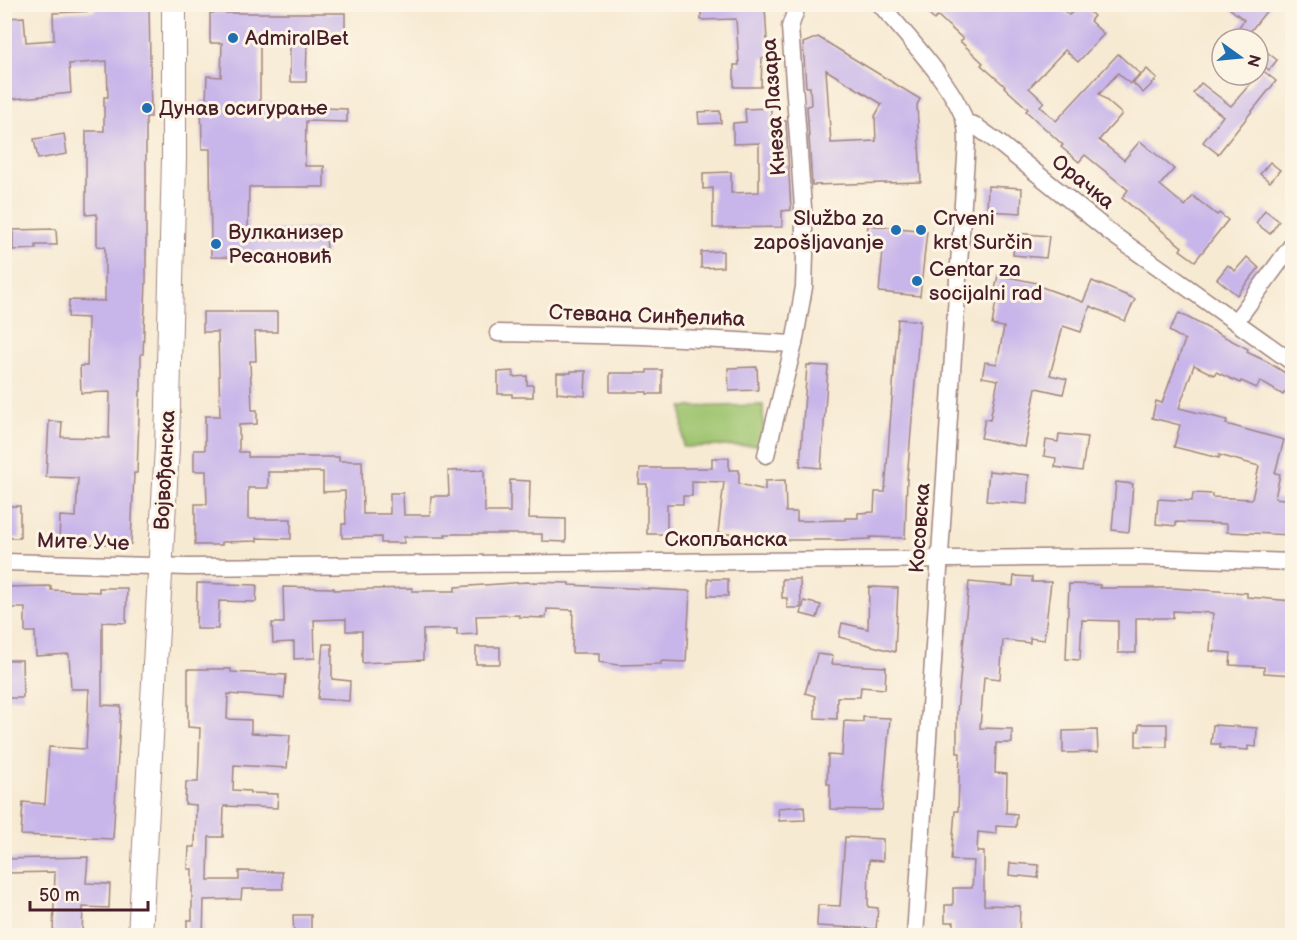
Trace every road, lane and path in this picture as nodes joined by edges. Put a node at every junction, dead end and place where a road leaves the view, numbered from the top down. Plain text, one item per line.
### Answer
1 (174, 4) edge
2 (798, 4) edge
3 (880, 4) edge
4 (965, 123) junction
5 (1293, 245) edge
6 (1236, 321) junction
7 (498, 333) dead end
8 (794, 344) junction
9 (1293, 362) edge
10 (766, 455) dead end
11 (941, 559) junction
12 (4, 562) edge
13 (1293, 562) edge
14 (160, 566) junction
15 (140, 936) edge
16 (915, 936) edge

1 - 14 main road, Војвођанска
2 - 8 street, Кнеза Лазара
3 - 4 street
4 - 6 street, Орачка
4 - 11 street, Косовска
5 - 6 street
6 - 9 street, Орачка
7 - 8 street, Стевана Синђелића
8 - 10 street, Кнеза Лазара
11 - 13 street, Скопљанска
11 - 14 street, Скопљанска
11 - 16 street, Косовска
12 - 14 street, Мите Уче
14 - 15 main road, Војвођанска

